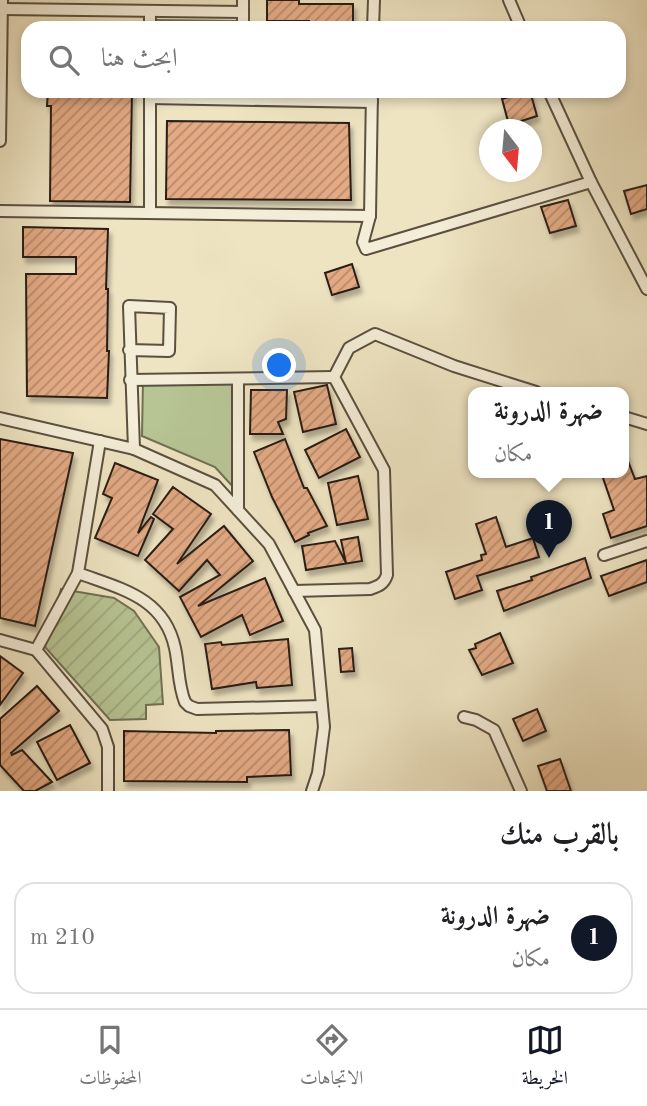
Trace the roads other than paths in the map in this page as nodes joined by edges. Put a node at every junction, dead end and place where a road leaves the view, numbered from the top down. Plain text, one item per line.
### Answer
1 (374, 0) edge
2 (509, 0) edge
3 (2, 4) edge
4 (243, 6) edge
5 (150, 11) junction
6 (150, 21) edge
7 (373, 21) edge
8 (518, 21) edge
9 (150, 98) edge
10 (372, 98) edge
11 (552, 98) edge
12 (0, 141) edge
13 (591, 182) junction
14 (0, 211) edge
15 (150, 213) junction
16 (370, 216) junction
17 (647, 289) edge
18 (130, 350) junction
19 (334, 377) junction
20 (237, 379) junction
21 (131, 380) junction
22 (520, 387) edge
23 (0, 418) edge
24 (629, 419) edge
25 (647, 424) edge
26 (100, 441) junction
27 (134, 449) junction
28 (238, 510) junction
29 (647, 541) edge
30 (604, 555) dead end
31 (78, 573) junction
32 (294, 591) junction
33 (0, 640) edge
34 (36, 649) junction
35 (323, 706) junction
36 (464, 717) dead end
37 (108, 791) edge
38 (313, 791) edge
39 (521, 791) edge

1 - 7 street
2 - 8 street
3 - 5 street
3 - 12 street
4 - 5 street
5 - 6 street
9 - 15 street
10 - 16 street
11 - 13 street
13 - 16 street
13 - 17 street
14 - 15 street
15 - 16 street
18 - 18 street
18 - 21 street
19 - 20 street
19 - 22 street
19 - 32 street
20 - 21 street
20 - 28 street
21 - 27 street
23 - 26 street
24 - 25 street
26 - 27 street
26 - 31 street
27 - 28 street
28 - 32 street
29 - 30 street
31 - 34 street
31 - 35 street
32 - 35 street
33 - 34 street
34 - 37 street
35 - 38 street
36 - 39 street

